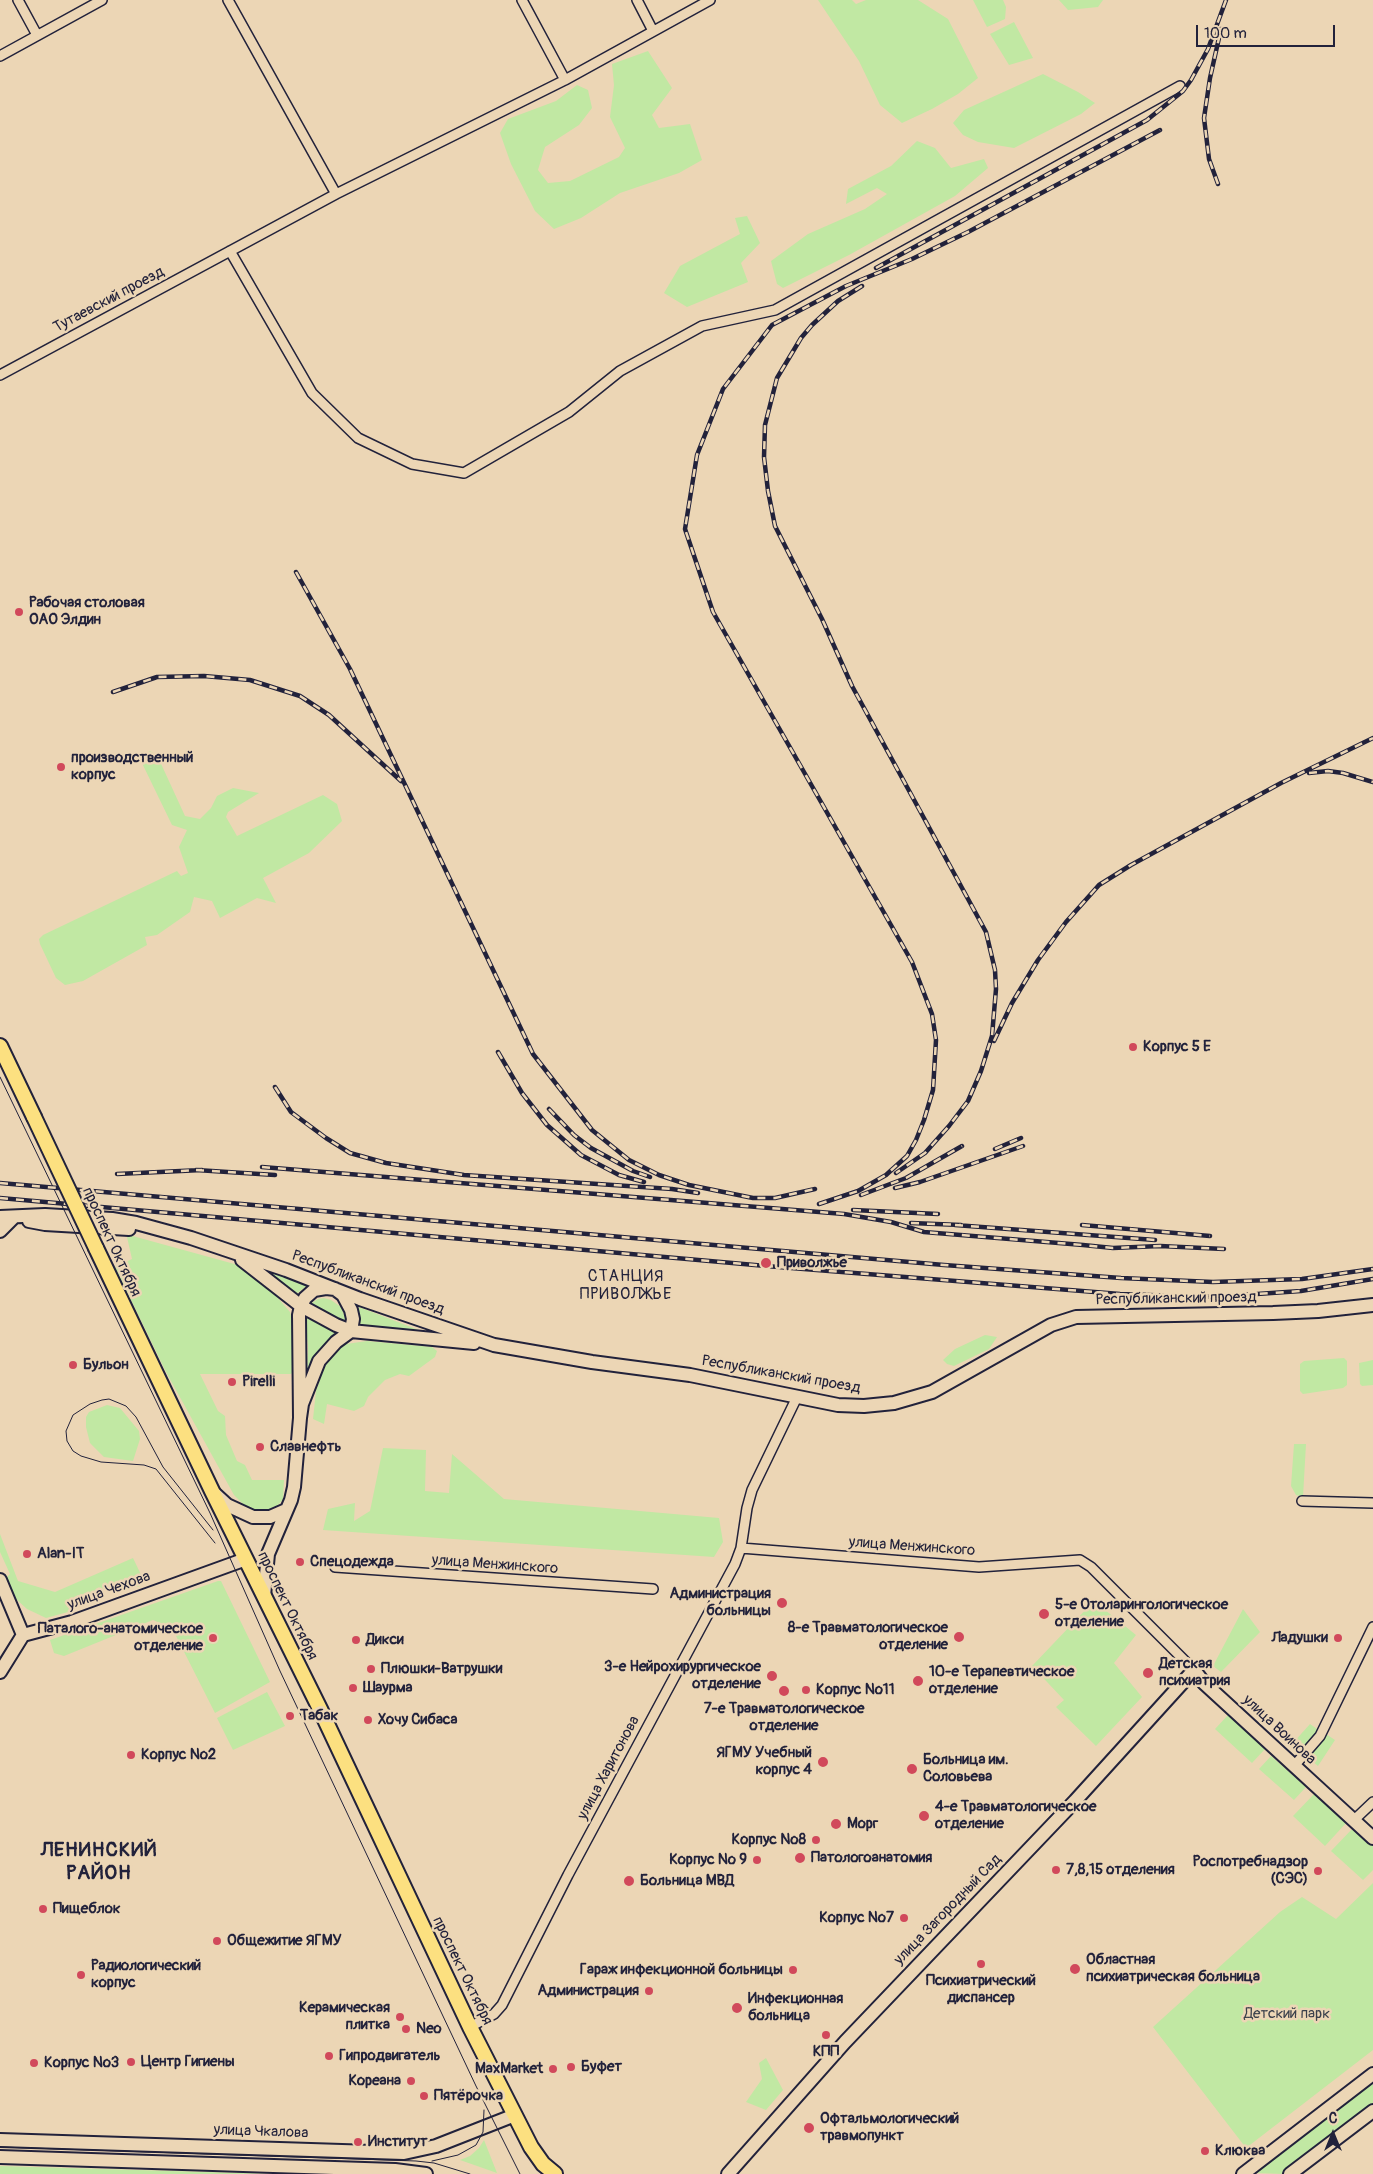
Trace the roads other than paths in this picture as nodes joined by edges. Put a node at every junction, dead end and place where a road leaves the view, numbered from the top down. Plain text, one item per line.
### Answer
1 (18, 0) edge
2 (102, 0) edge
3 (228, 0) edge
4 (522, 0) edge
5 (637, 0) edge
6 (710, 0) edge
7 (653, 31) junction
8 (37, 35) junction
9 (0, 56) edge
10 (565, 80) junction
11 (1180, 86) dead end
12 (336, 194) junction
13 (230, 251) junction
14 (0, 374) edge
15 (0, 1046) edge
16 (0, 1217) edge
17 (14, 1217) junction
18 (0, 1231) edge
19 (231, 1252) junction
20 (336, 1290) junction
21 (1373, 1305) edge
22 (301, 1306) junction
23 (351, 1331) junction
24 (494, 1345) junction
25 (796, 1397) junction
26 (300, 1418) junction
27 (212, 1491) junction
28 (1302, 1501) dead end
29 (1373, 1503) edge
30 (286, 1510) junction
31 (741, 1548) junction
32 (246, 1559) junction
33 (1080, 1560) joint
34 (335, 1567) dead end
35 (0, 1580) edge
36 (653, 1589) dead end
37 (264, 1596) junction
38 (1373, 1626) edge
39 (23, 1635) junction
40 (1194, 1670) junction
41 (0, 1672) edge
42 (1294, 1766) junction
43 (1373, 1802) edge
44 (1353, 1820) junction
45 (1373, 1838) edge
46 (470, 2027) junction
47 (1373, 2074) edge
48 (1373, 2111) edge
49 (515, 2115) junction
50 (0, 2140) edge
51 (0, 2157) edge
52 (1245, 2173) edge
53 (426, 2174) edge
54 (555, 2174) edge
55 (728, 2174) edge
56 (1290, 2174) edge

1 - 8 street
2 - 8 street
3 - 12 street
4 - 10 street
5 - 7 street
6 - 7 street, Тутаевский проезд
7 - 10 street, Тутаевский проезд
8 - 9 street
10 - 12 street, Тутаевский проезд
11 - 13 street
12 - 13 street, Тутаевский проезд
13 - 14 street, Тутаевский проезд
15 - 27 main road, проспект Октября, bridge
16 - 17 main road, Республиканский проезд
17 - 18 main road
17 - 19 main road, Республиканский проезд
19 - 20 main road, Республиканский проезд
19 - 22 main road, Республиканский проезд
20 - 22 main road
20 - 23 main road
20 - 24 main road, Республиканский проезд
21 - 25 main road, Республиканский проезд
22 - 23 main road, Республиканский проезд
22 - 26 main road
23 - 24 main road, Республиканский проезд
23 - 26 main road
24 - 25 main road, Республиканский проезд
25 - 31 street, улица Харитонова
26 - 30 main road
27 - 30 main road
27 - 32 main road, проспект Октября
28 - 29 street
30 - 37 main road
31 - 33 street, улица Менжинского
31 - 46 street, улица Харитонова
32 - 37 main road, проспект Октября
32 - 39 main road, улица Чехова
33 - 40 street, улица Воинова
34 - 36 street, улица Менжинского
35 - 39 main road
37 - 46 main road, проспект Октября
38 - 42 street
39 - 41 main road
40 - 42 main road, улица Воинова
40 - 55 main road, улица Загородный Сад
42 - 44 main road, улица Воинова
43 - 44 street
44 - 45 main road, улица Воинова
46 - 49 main road, проспект Октября
47 - 52 main road
48 - 56 main road
49 - 50 main road, улица Чкалова
49 - 54 main road, проспект Октября
51 - 53 main road

